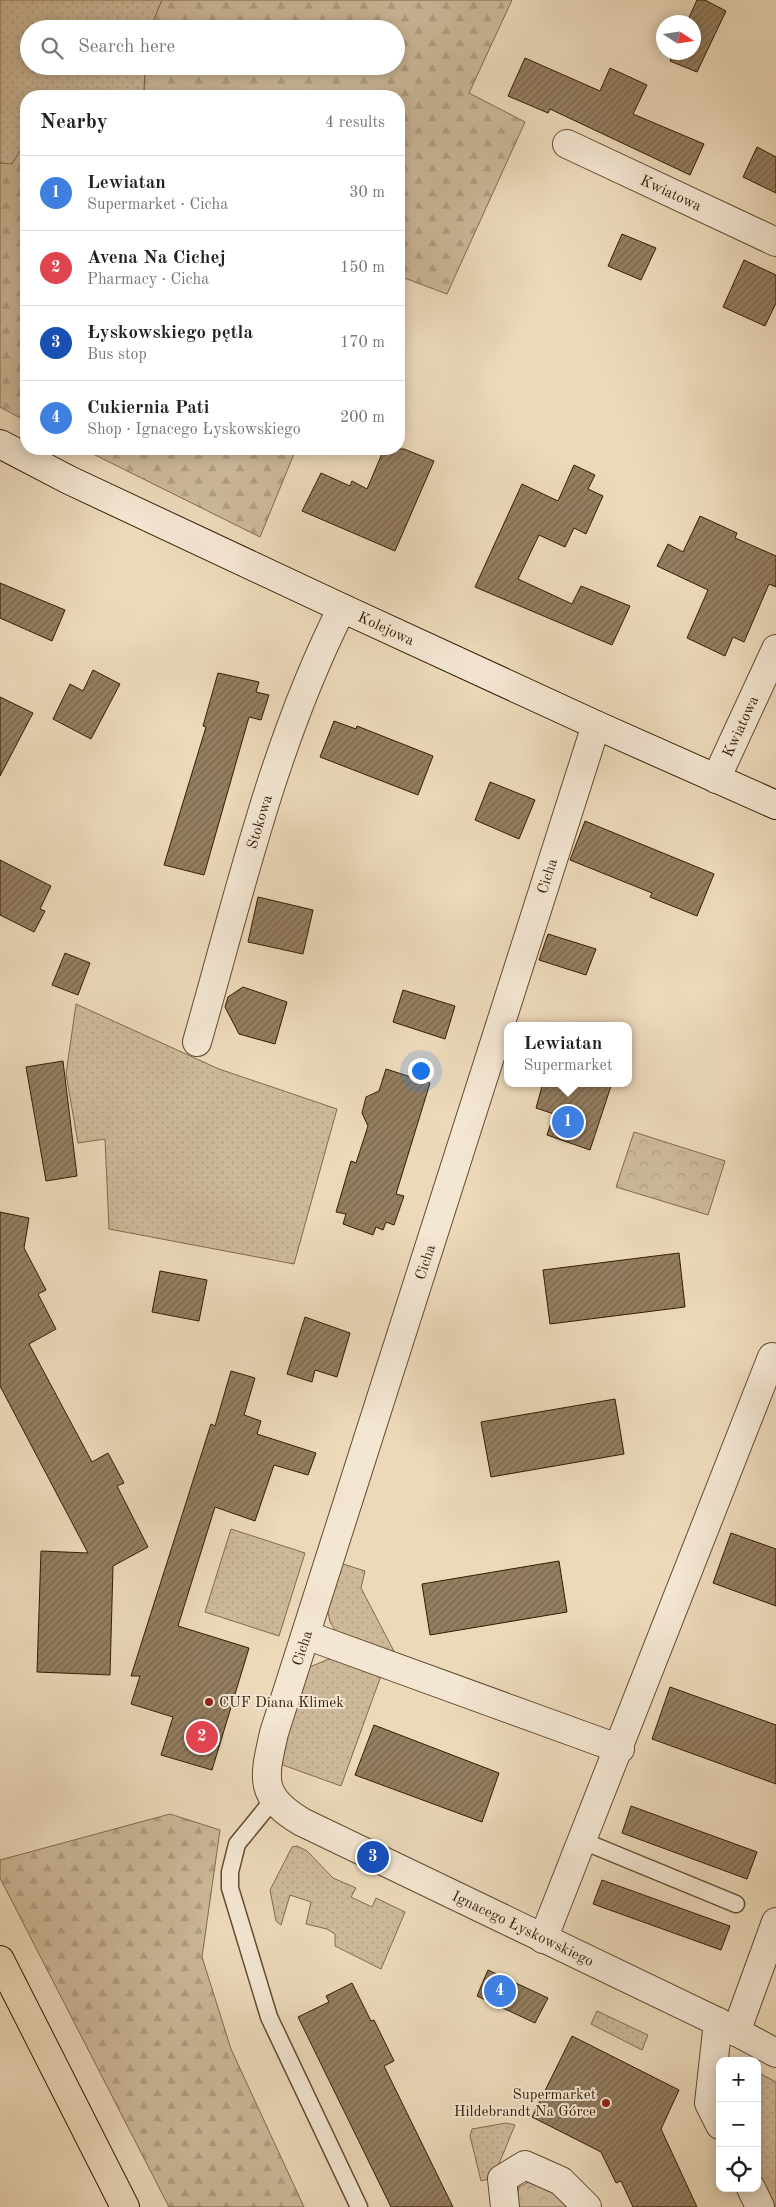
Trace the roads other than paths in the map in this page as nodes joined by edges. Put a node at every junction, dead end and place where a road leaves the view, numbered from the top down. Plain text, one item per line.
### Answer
1 (567, 144) dead end
2 (776, 242) edge
3 (0, 444) edge
4 (20, 454) edge
5 (21, 455) edge
6 (342, 608) junction
7 (776, 649) edge
8 (596, 725) junction
9 (716, 778) junction
10 (776, 805) edge
11 (198, 1042) dead end
12 (772, 1357) dead end
13 (306, 1635) junction
14 (620, 1749) junction
15 (273, 1800) junction
16 (583, 1841) junction
17 (736, 1904) dead end
18 (776, 1922) edge
19 (543, 1939) junction
20 (0, 1960) edge
21 (727, 2027) junction
22 (776, 2053) edge
23 (716, 2117) edge
24 (753, 2192) edge
25 (125, 2207) edge
26 (359, 2207) edge
27 (505, 2207) edge
28 (587, 2207) edge
29 (760, 2207) edge

1 - 2 street, Kwiatowa
3 - 4 street, Kolejowa
5 - 6 street, Kolejowa
6 - 8 street, Kolejowa
6 - 11 street, Stokowa
7 - 9 street, Kwiatowa
8 - 9 street, Kolejowa
8 - 13 street, Cicha
9 - 10 street, Kolejowa
12 - 14 street
13 - 14 street
13 - 15 street, Cicha
14 - 16 street
15 - 19 street, Ignacego Łyskowskiego
15 - 26 lane
16 - 17 lane
16 - 19 street
18 - 21 street
19 - 21 street, Ignacego Łyskowskiego
20 - 25 main road
21 - 22 street, Ignacego Łyskowskiego
21 - 23 street
24 - 29 street
27 - 28 street

